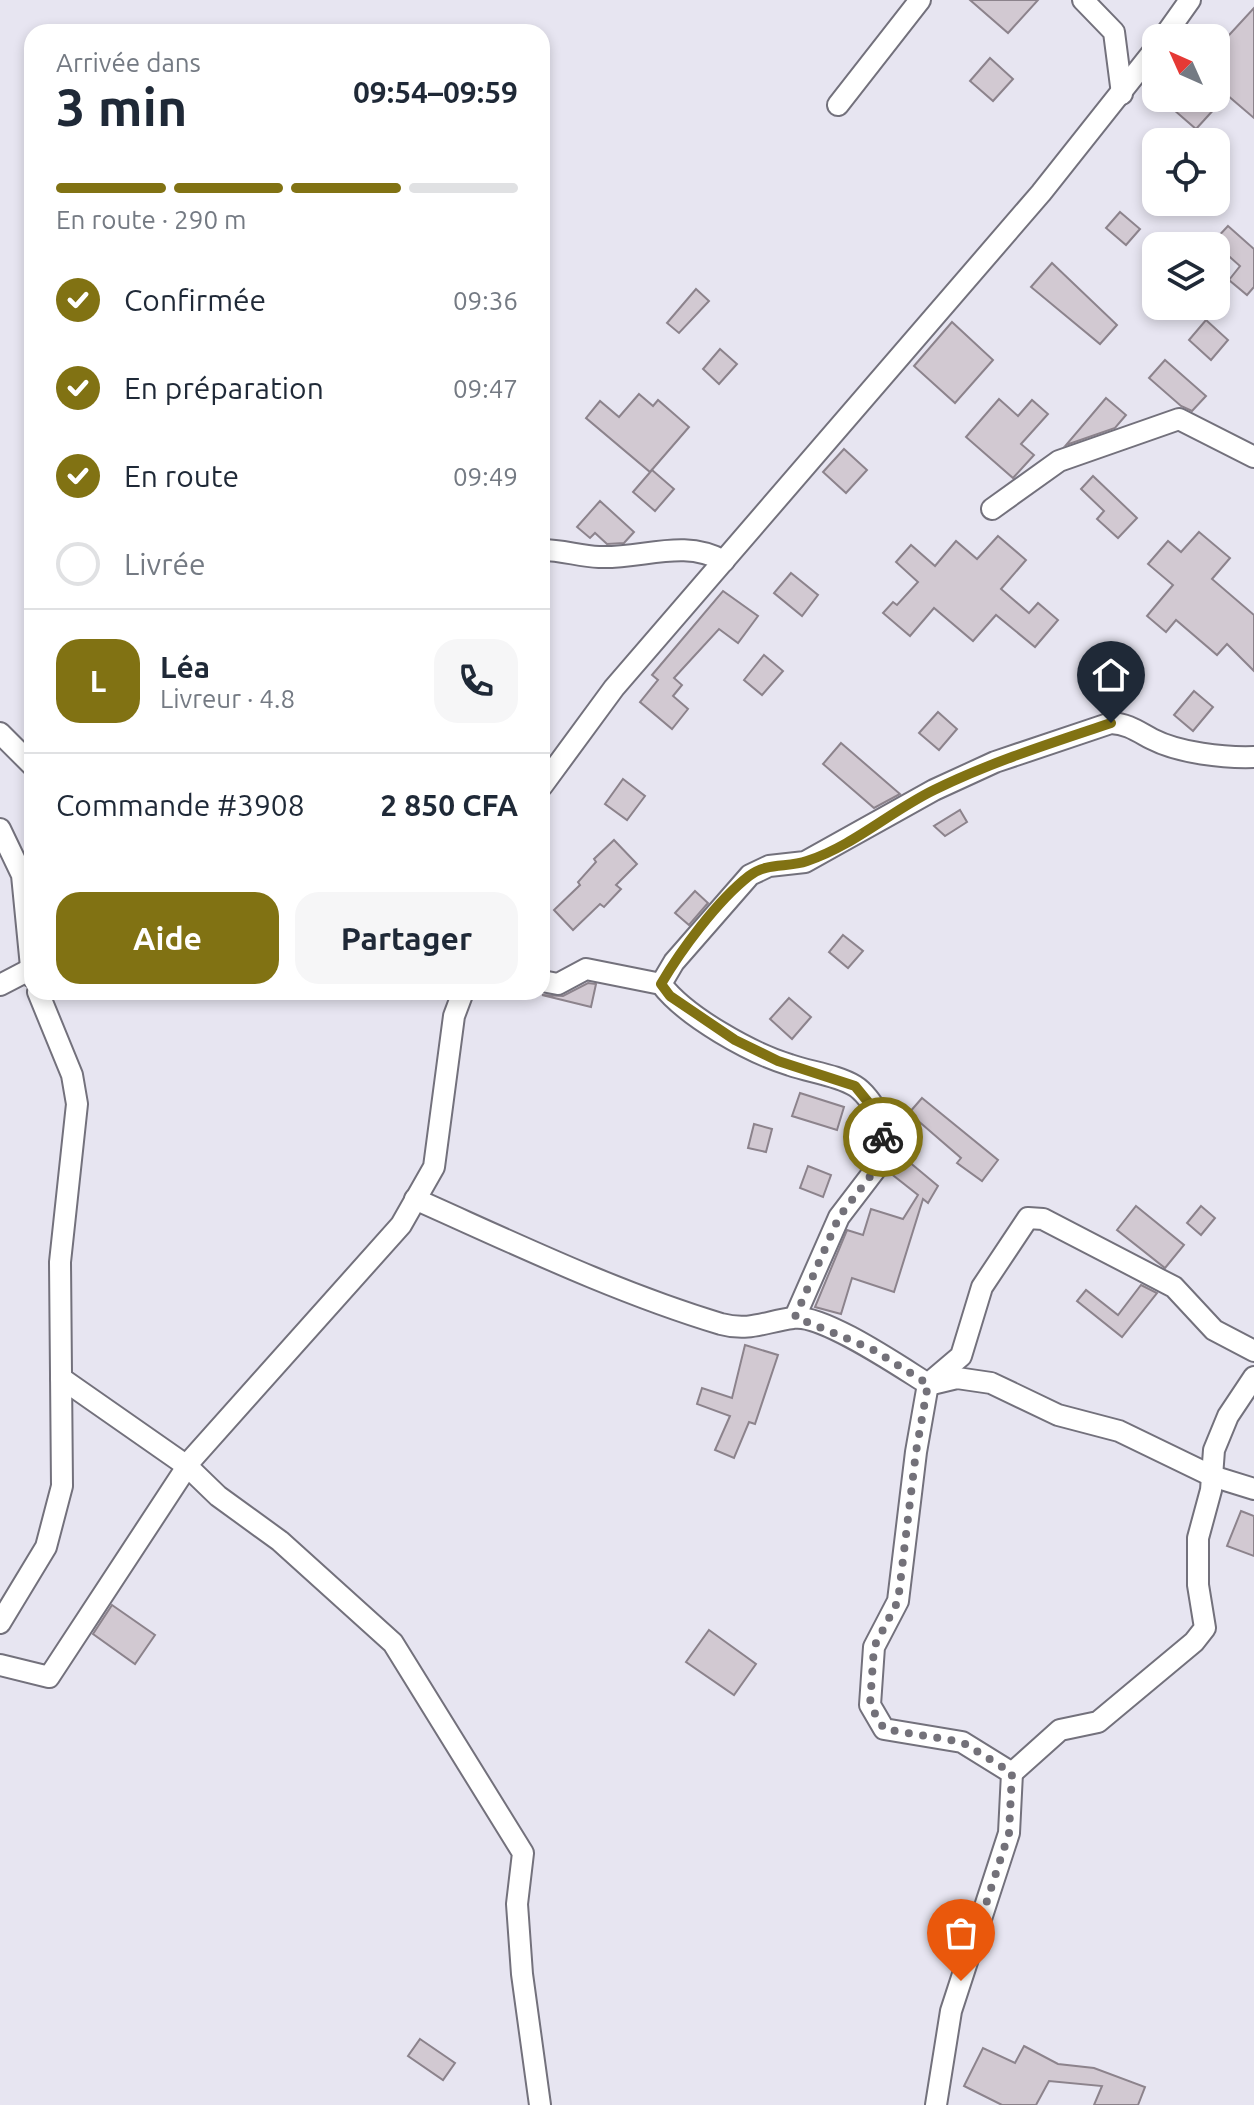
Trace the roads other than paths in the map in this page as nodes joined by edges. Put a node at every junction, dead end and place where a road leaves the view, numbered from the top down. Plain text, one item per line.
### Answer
1 (920, 0) edge
2 (1083, 0) edge
3 (1190, 0) edge
4 (1173, 24) edge
5 (1142, 67) edge
6 (1122, 94) junction
7 (838, 105) dead end
8 (1254, 457) edge
9 (992, 509) dead end
10 (550, 550) edge
11 (724, 561) junction
12 (0, 733) edge
13 (24, 757) edge
14 (1254, 757) edge
15 (550, 775) edge
16 (0, 829) edge
17 (24, 893) edge
18 (24, 976) edge
19 (550, 982) edge
20 (661, 984) junction
21 (0, 985) edge
22 (41, 1000) edge
23 (460, 1000) edge
24 (415, 1199) junction
25 (795, 1317) junction
26 (1254, 1351) edge
27 (1254, 1377) edge
28 (61, 1378) junction
29 (928, 1384) junction
30 (187, 1466) junction
31 (1212, 1476) junction
32 (1254, 1489) edge
33 (0, 1623) edge
34 (0, 1665) edge
35 (1012, 1773) junction
36 (540, 2105) edge
37 (936, 2105) edge

1 - 7 street
2 - 6 street
3 - 4 street
5 - 6 street
6 - 11 street
8 - 9 street
10 - 11 street
11 - 15 street
12 - 13 street
14 - 20 street
16 - 17 street
18 - 21 street
19 - 20 street
20 - 25 street
22 - 28 street
23 - 24 street
24 - 25 street
24 - 30 street
25 - 29 street
26 - 29 street
27 - 31 street
28 - 30 street
28 - 33 street
29 - 31 street
29 - 35 street
30 - 34 street
30 - 36 street
31 - 32 street
31 - 35 street
35 - 37 street

